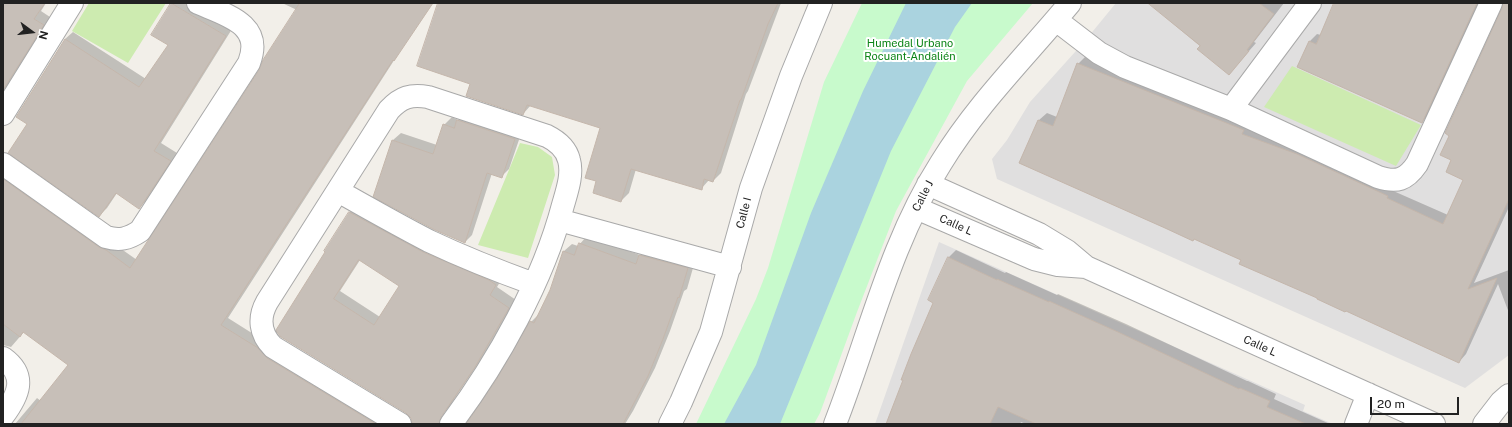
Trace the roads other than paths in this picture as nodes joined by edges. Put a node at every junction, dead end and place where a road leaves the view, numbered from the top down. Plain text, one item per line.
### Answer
1 (72, 3) edge
2 (198, 3) edge
3 (821, 3) edge
4 (1070, 3) edge
5 (1310, 3) edge
6 (1491, 3) edge
7 (1056, 20) junction
8 (1231, 110) junction
9 (3, 114) edge
10 (3, 164) edge
11 (928, 184) junction
12 (338, 191) junction
13 (916, 208) junction
14 (559, 220) junction
15 (730, 267) junction
16 (1086, 268) junction
17 (534, 284) junction
18 (3, 358) edge
19 (1368, 394) junction
20 (1509, 395) edge
21 (3, 416) edge
22 (400, 424) edge
23 (451, 424) edge
24 (670, 424) edge
25 (835, 424) edge
26 (1356, 424) edge
27 (1434, 424) edge
28 (1484, 424) edge

1 - 9 street
2 - 10 street
3 - 15 street, Calle I
4 - 7 street, Calle J
5 - 8 street
6 - 8 street
7 - 8 street
7 - 11 street, Calle J
11 - 13 street, Calle J
11 - 16 street, Calle L
12 - 14 street
12 - 17 street
12 - 22 street
13 - 16 street, Calle L
13 - 25 street, Calle J
14 - 15 street
14 - 17 street
15 - 24 street, Calle I
16 - 19 street, Calle L
17 - 23 street
18 - 21 street
19 - 26 street
19 - 27 street, Calle L
20 - 28 street

